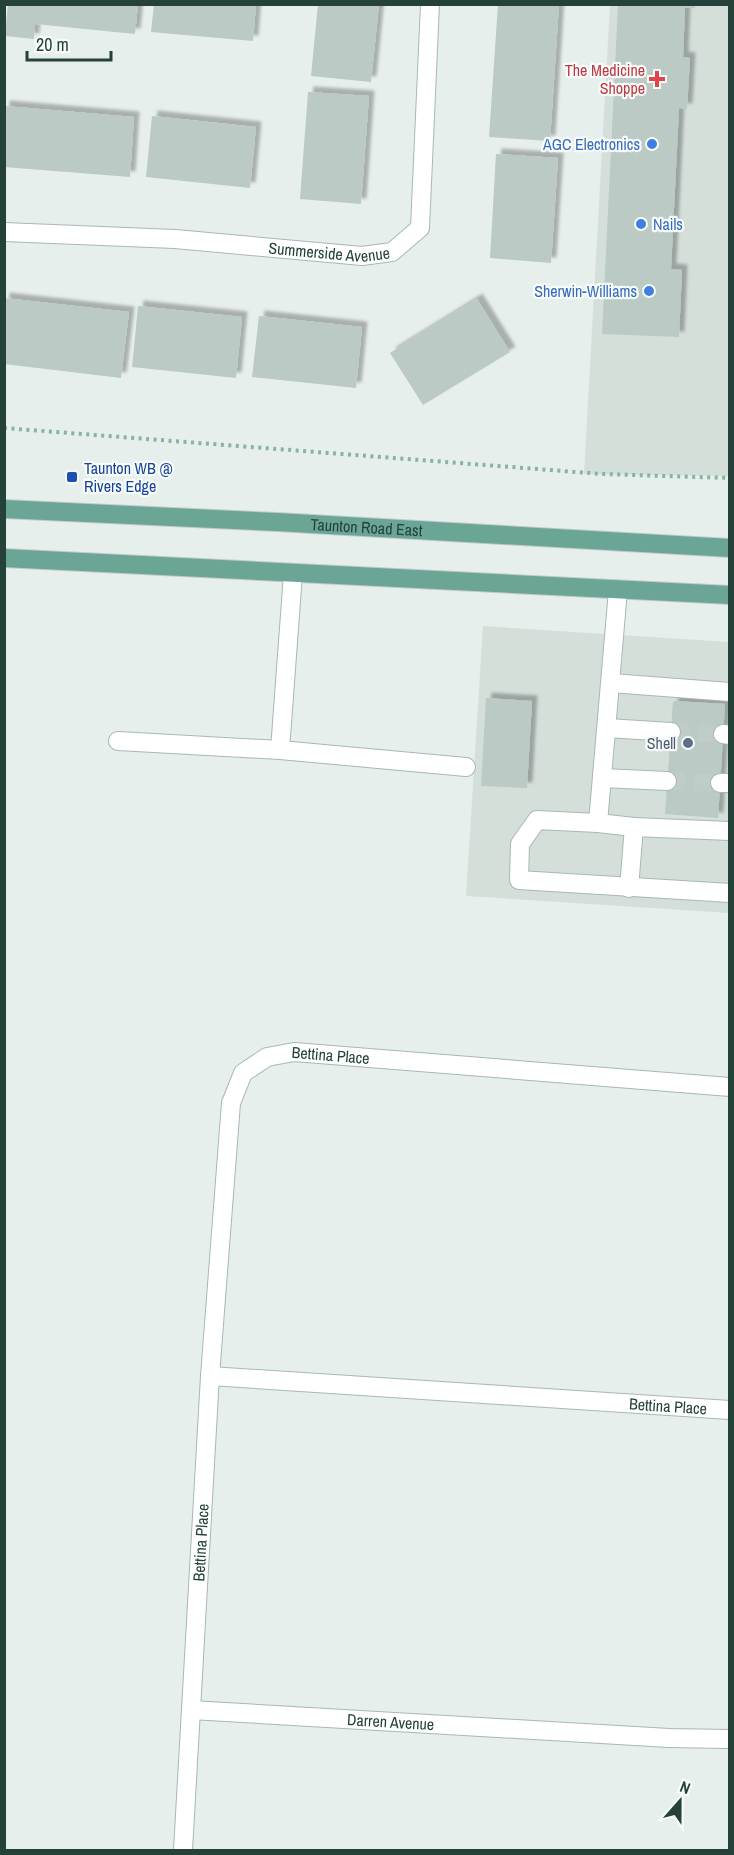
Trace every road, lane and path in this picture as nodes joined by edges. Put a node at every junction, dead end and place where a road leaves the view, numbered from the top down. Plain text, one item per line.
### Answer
1 (430, 4) edge
2 (4, 232) edge
3 (4, 428) edge
4 (729, 478) edge
5 (4, 509) edge
6 (729, 548) edge
7 (4, 558) edge
8 (293, 574) junction
9 (618, 590) junction
10 (729, 595) edge
11 (611, 683) junction
12 (729, 692) edge
13 (607, 728) junction
14 (670, 732) tunnel mouth
15 (118, 741) dead end
16 (280, 750) junction
17 (466, 767) dead end
18 (602, 778) junction
19 (667, 781) tunnel mouth
20 (598, 823) junction
21 (634, 827) junction
22 (729, 831) edge
23 (629, 888) junction
24 (729, 893) edge
25 (729, 1088) edge
26 (210, 1376) junction
27 (729, 1410) edge
28 (191, 1710) junction
29 (729, 1739) edge
30 (183, 1851) edge

1 - 2 street, Summerside Avenue
3 - 4 path
5 - 6 main road, Taunton Road East
7 - 8 main road
8 - 9 main road
8 - 16 street
9 - 10 main road
9 - 11 street
11 - 12 street
11 - 13 street
13 - 14 street
13 - 18 street
15 - 16 street
16 - 17 street
18 - 19 street
18 - 20 street
20 - 21 street
20 - 23 street
21 - 22 street
21 - 23 street
23 - 24 street
25 - 26 street, Bettina Place
26 - 27 street, Bettina Place
26 - 28 street, Bettina Place
28 - 29 street, Darren Avenue
28 - 30 street

